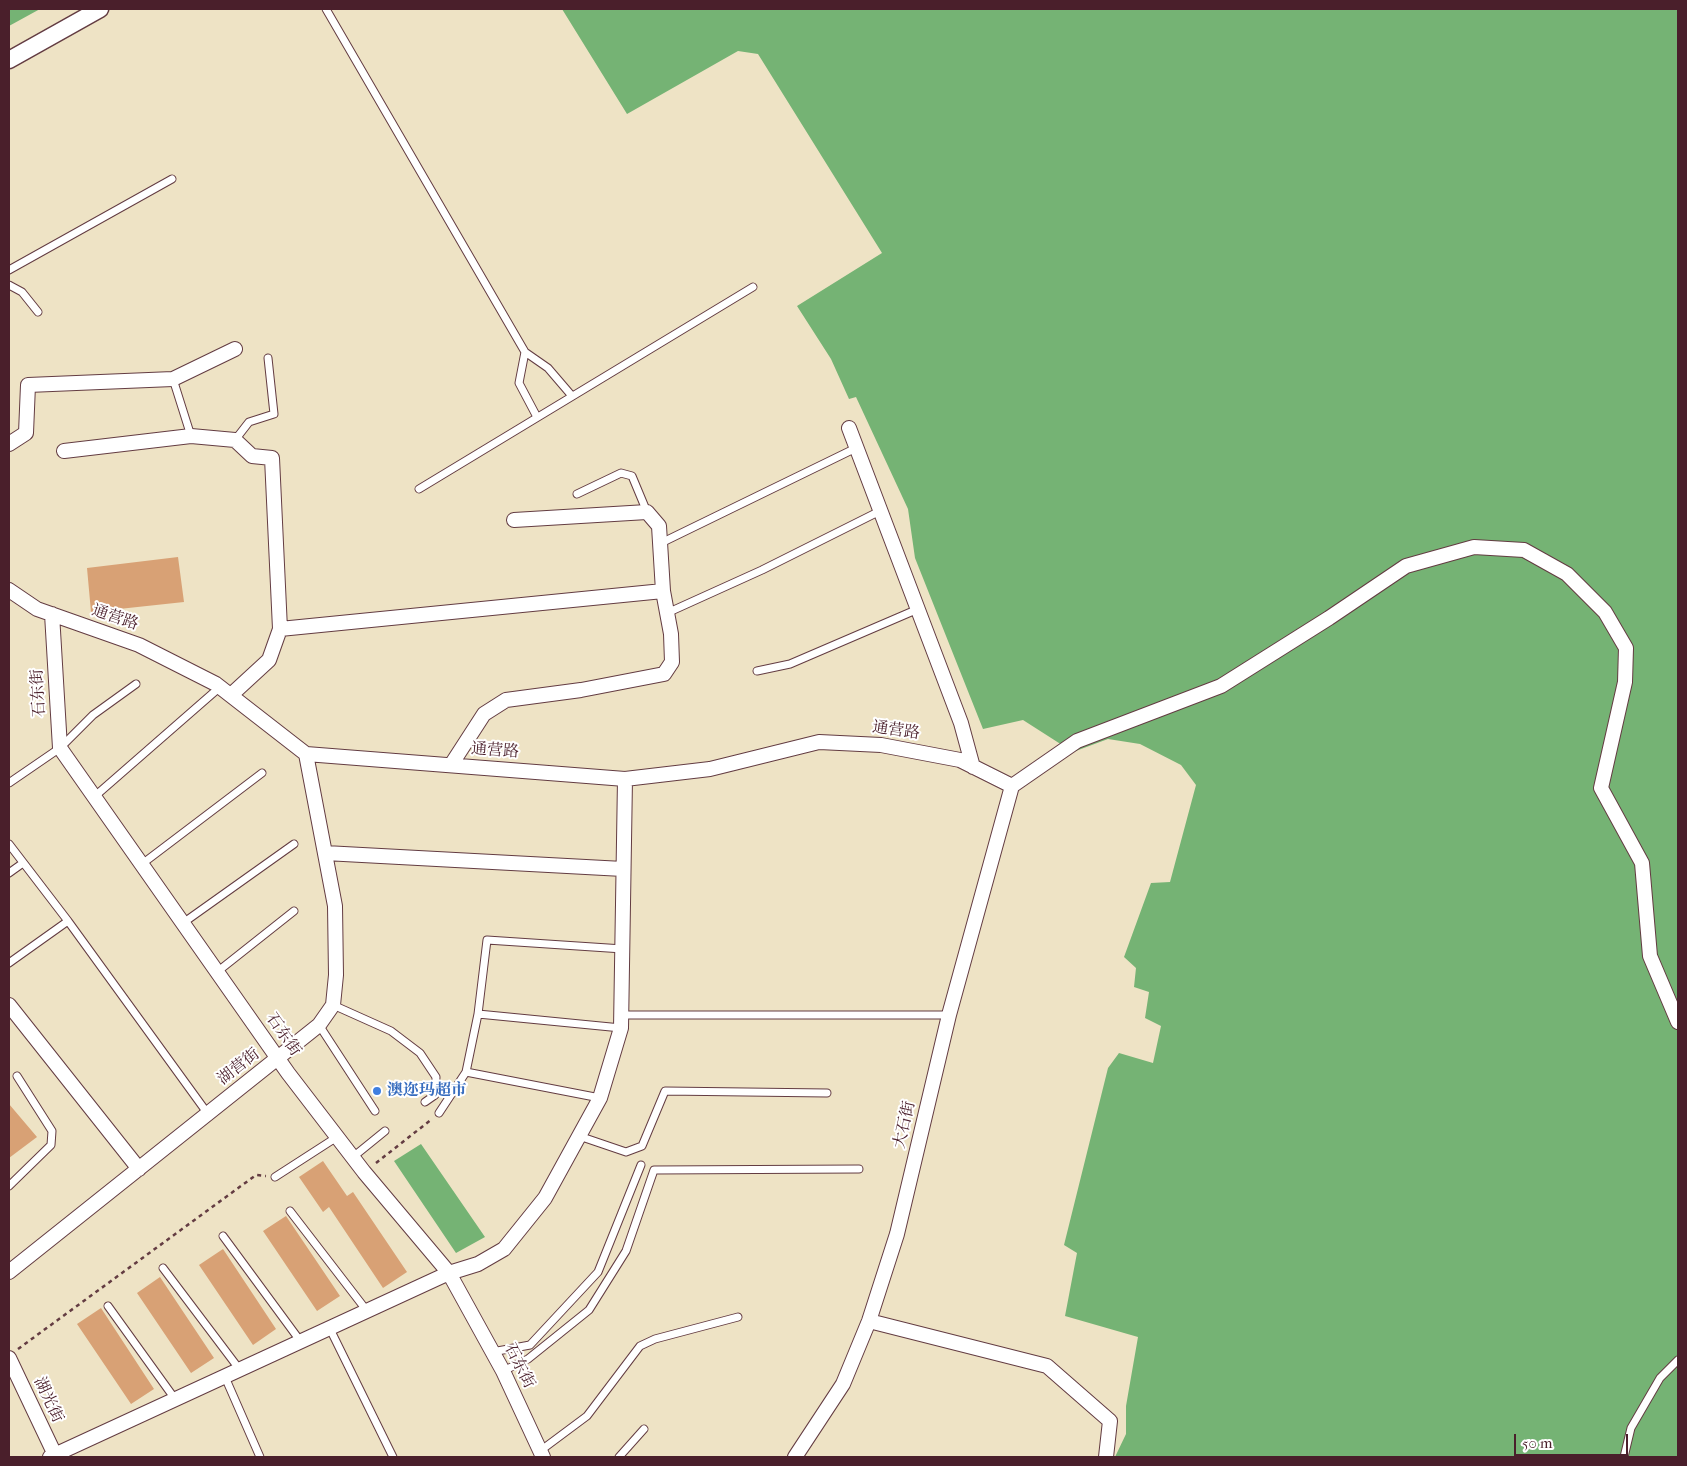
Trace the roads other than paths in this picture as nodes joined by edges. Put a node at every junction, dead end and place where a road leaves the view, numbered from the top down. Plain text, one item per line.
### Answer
1 (100, 9) edge
2 (326, 9) edge
3 (9, 60) edge
4 (172, 179) dead end
5 (9, 270) edge
6 (9, 286) edge
7 (753, 287) dead end
8 (38, 312) dead end
9 (235, 350) dead end
10 (525, 352) junction
11 (268, 358) dead end
12 (173, 379) junction
13 (572, 396) junction
14 (537, 417) junction
15 (849, 428) dead end
16 (191, 436) junction
17 (235, 440) junction
18 (9, 444) edge
19 (856, 448) junction
20 (64, 451) dead end
21 (419, 488) dead end
22 (577, 494) dead end
23 (880, 511) junction
24 (647, 512) junction
25 (514, 520) dead end
26 (661, 543) junction
27 (9, 590) edge
28 (663, 591) junction
29 (918, 609) junction
30 (667, 613) junction
31 (52, 614) junction
32 (280, 629) junction
33 (757, 671) dead end
34 (136, 684) dead end
35 (225, 691) junction
36 (60, 748) junction
37 (306, 754) junction
38 (451, 765) junction
39 (972, 767) junction
40 (262, 774) dead end
41 (624, 778) junction
42 (9, 783) edge
43 (1012, 786) junction
44 (94, 797) junction
45 (9, 844) edge
46 (294, 844) dead end
47 (325, 854) junction
48 (23, 863) junction
49 (142, 864) junction
50 (623, 869) junction
51 (9, 873) edge
52 (294, 911) dead end
53 (68, 921) junction
54 (183, 923) junction
55 (623, 949) junction
56 (9, 963) edge
57 (217, 972) junction
58 (9, 1004) edge
59 (333, 1005) junction
60 (478, 1014) junction
61 (949, 1015) junction
62 (622, 1022) junction
63 (1678, 1022) edge
64 (319, 1025) junction
65 (278, 1058) junction
66 (466, 1072) junction
67 (17, 1076) dead end
68 (828, 1093) dead end
69 (600, 1098) junction
70 (425, 1102) dead end
71 (376, 1110) dead end
72 (439, 1113) road end
73 (208, 1114) junction
74 (385, 1131) dead end
75 (579, 1136) junction
76 (337, 1137) junction
77 (353, 1157) junction
78 (641, 1164) dead end
79 (859, 1168) dead end
80 (139, 1169) junction
81 (275, 1177) road end
82 (9, 1186) edge
83 (290, 1211) dead end
84 (223, 1236) dead end
85 (163, 1268) dead end
86 (9, 1272) edge
87 (449, 1273) junction
88 (108, 1306) dead end
89 (368, 1311) junction
90 (738, 1317) dead end
91 (869, 1321) junction
92 (330, 1329) junction
93 (301, 1342) junction
94 (492, 1352) junction
95 (13, 1354) edge
96 (1678, 1360) edge
97 (240, 1370) junction
98 (503, 1371) junction
99 (225, 1377) junction
100 (175, 1400) junction
101 (644, 1429) dead end
102 (542, 1454) edge
103 (54, 1457) edge
104 (260, 1457) edge
105 (393, 1457) edge
106 (619, 1457) edge
107 (796, 1457) edge
108 (1106, 1457) edge
109 (1624, 1457) edge

1 - 3 street
2 - 10 lane
4 - 5 lane
6 - 8 lane
7 - 13 lane
9 - 12 street
10 - 13 lane
10 - 14 lane
11 - 17 lane
12 - 16 lane
12 - 18 street
13 - 14 lane
14 - 21 lane
15 - 19 street
16 - 17 street
16 - 20 street
17 - 32 street
19 - 23 street
19 - 26 lane
22 - 24 lane
23 - 29 street
23 - 30 lane
24 - 25 street
24 - 26 street
26 - 28 street
27 - 31 street, 通营路
28 - 30 street
28 - 32 street
29 - 33 lane
29 - 39 street
30 - 38 street
31 - 35 street, 通营路
31 - 36 street, 石东街
32 - 35 street
34 - 36 lane
35 - 37 street, 通营路
35 - 44 lane
36 - 42 lane
36 - 44 street, 石东街
37 - 38 street, 通营路
37 - 47 street, 湖营街
38 - 41 street, 通营路
39 - 41 street, 通营路
39 - 43 street, 通营路
40 - 49 lane
41 - 50 street
43 - 61 street, 大石街
43 - 63 street
44 - 49 street, 石东街
45 - 48 lane
46 - 54 lane
47 - 50 street
47 - 59 street, 湖营街
48 - 51 lane
48 - 53 lane
49 - 54 street, 石东街
50 - 55 street
52 - 57 lane
53 - 56 lane
53 - 73 lane
54 - 57 street, 石东街
55 - 60 lane
55 - 62 street
57 - 65 street, 石东街
58 - 80 street
59 - 64 street, 湖营街
59 - 70 lane
60 - 62 lane
60 - 66 lane
61 - 62 lane
61 - 91 street, 大石街
62 - 69 street
64 - 65 street, 湖营街
64 - 71 lane
65 - 73 street, 湖营街
65 - 76 street, 石东街
66 - 69 lane
66 - 72 lane
67 - 82 lane
68 - 75 lane
69 - 75 street
73 - 80 street, 湖营街
74 - 77 lane
75 - 87 street
76 - 77 street, 石东街
76 - 81 lane
77 - 87 street, 石东街
78 - 94 lane
79 - 98 lane
80 - 86 street, 湖营街
83 - 89 lane
84 - 93 lane
85 - 97 lane
87 - 89 street
87 - 94 street, 石东街
88 - 100 lane
89 - 92 street
90 - 102 lane
91 - 107 street, 大石街
91 - 108 street
92 - 93 street
92 - 105 lane
93 - 97 street
94 - 98 street, 石东街
95 - 103 street, 湖光街
96 - 109 lane
97 - 99 street
98 - 102 street, 石东街
99 - 100 street
99 - 104 lane
100 - 103 street
101 - 106 lane

